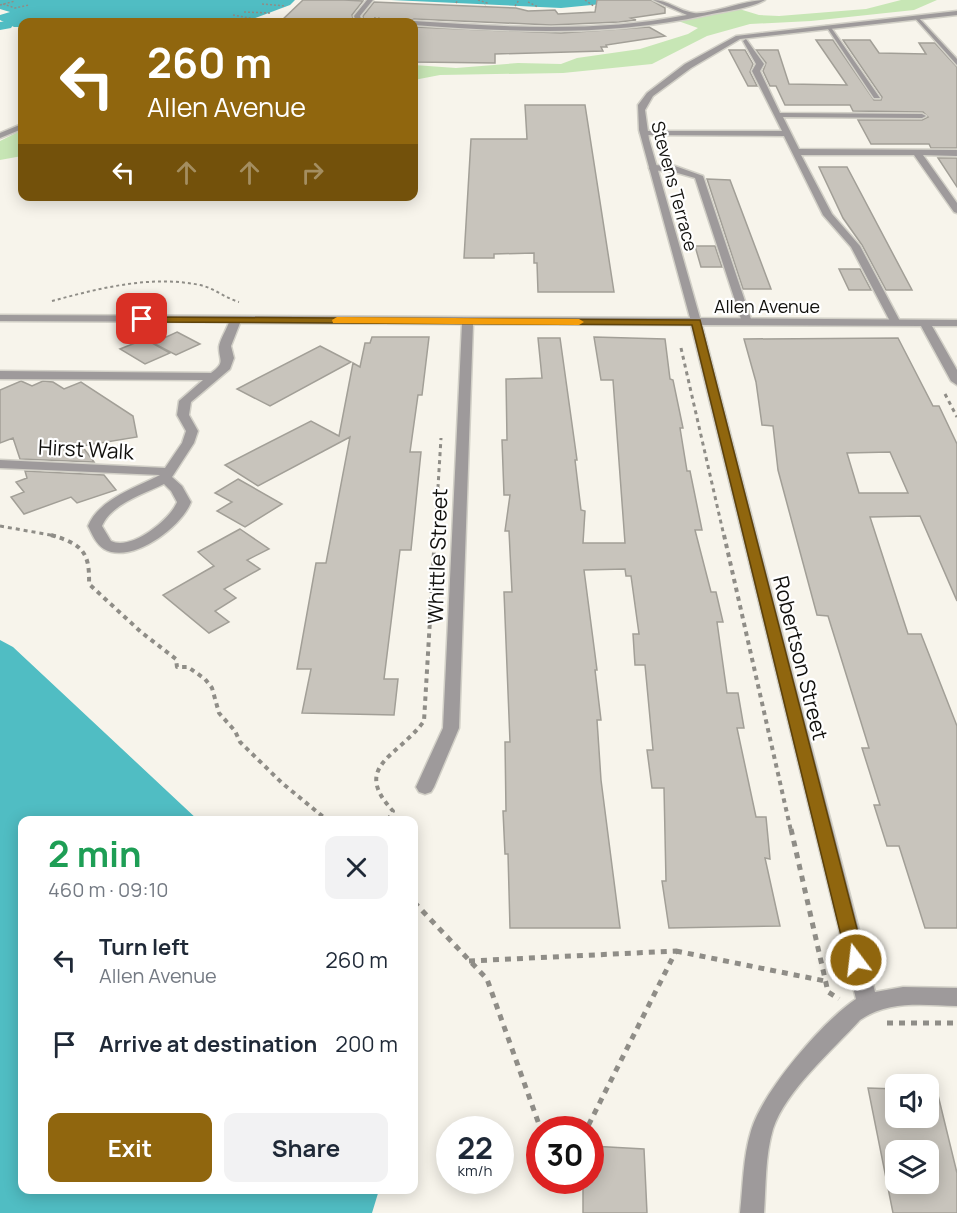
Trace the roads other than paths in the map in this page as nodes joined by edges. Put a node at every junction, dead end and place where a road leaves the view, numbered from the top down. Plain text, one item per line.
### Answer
1 (370, 0) edge
2 (656, 0) edge
3 (762, 0) edge
4 (957, 13) edge
5 (695, 16) junction
6 (358, 18) edge
7 (916, 18) junction
8 (418, 23) edge
9 (828, 27) junction
10 (746, 41) dead end
11 (957, 63) edge
12 (878, 96) dead end
13 (778, 115) junction
14 (922, 117) dead end
15 (18, 128) edge
16 (644, 133) junction
17 (786, 134) junction
18 (0, 136) edge
19 (796, 152) junction
20 (916, 152) junction
21 (957, 153) edge
22 (653, 168) junction
23 (957, 210) edge
24 (0, 318) edge
25 (236, 320) junction
26 (468, 321) junction
27 (696, 322) junction
28 (747, 322) junction
29 (896, 323) junction
30 (926, 323) junction
31 (957, 323) edge
32 (0, 375) edge
33 (216, 376) junction
34 (957, 381) edge
35 (0, 464) edge
36 (167, 475) junction
37 (425, 787) dead end
38 (957, 997) edge
39 (862, 1007) junction
40 (752, 1213) edge

1 - 6 street
2 - 5 street
3 - 5 street
4 - 7 street, Stevens Terrace
5 - 8 street
7 - 9 street, Stevens Terrace
7 - 11 street
9 - 12 street
9 - 16 street, Stevens Terrace
10 - 13 street
13 - 14 street
13 - 17 street
15 - 18 street
16 - 17 street
16 - 22 street, Stevens Terrace
17 - 19 street
19 - 20 street
19 - 29 street
20 - 21 street
20 - 23 street
22 - 27 street, Stevens Terrace
22 - 28 street
24 - 25 street, Allen Avenue
25 - 26 street, Allen Avenue
25 - 33 street
26 - 27 street, Allen Avenue
26 - 37 street, Whittle Street
27 - 28 street, Allen Avenue
27 - 39 street, Robertson Street
28 - 29 street, Allen Avenue
29 - 30 street, Allen Avenue
30 - 31 street, Allen Avenue
30 - 34 street
32 - 33 street
33 - 36 street
35 - 36 street, Hirst Walk
36 - 36 street
38 - 39 street
39 - 40 street

